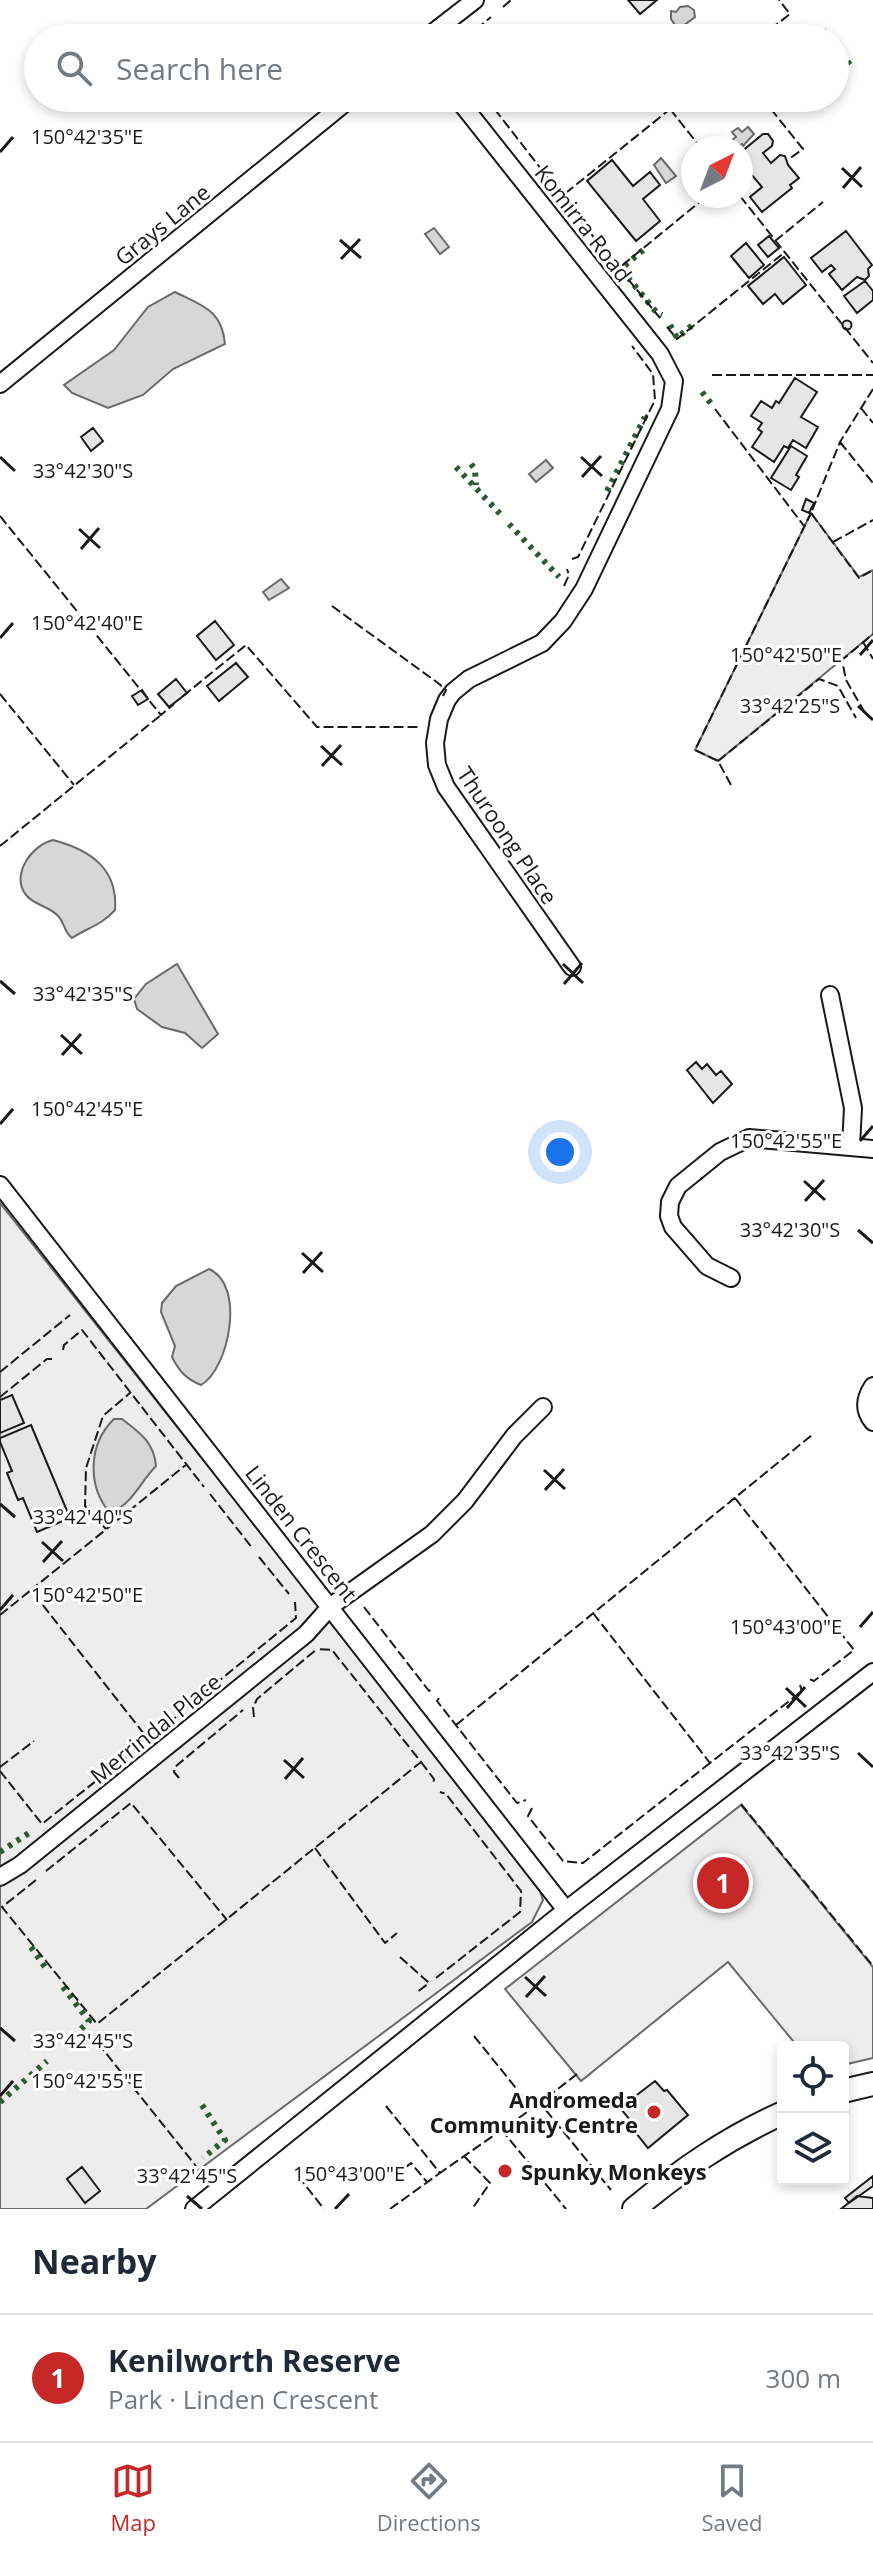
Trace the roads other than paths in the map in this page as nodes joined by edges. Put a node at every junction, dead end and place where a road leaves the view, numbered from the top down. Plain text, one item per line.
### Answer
1 (475, 0) edge
2 (444, 24) edge
3 (334, 112) edge
4 (468, 112) edge
5 (674, 379) joint
6 (0, 384) edge
7 (572, 967) dead end
8 (830, 995) dead end
9 (851, 1146) junction
10 (873, 1149) edge
11 (0, 1185) edge
12 (731, 1278) dead end
13 (873, 1386) edge
14 (543, 1407) dead end
15 (873, 1422) edge
16 (331, 1606) junction
17 (873, 1672) edge
18 (0, 1877) edge
19 (566, 1910) junction
20 (873, 2084) edge
21 (849, 2090) edge
22 (777, 2116) edge
23 (194, 2209) edge
24 (634, 2209) edge

1 - 2 street
3 - 6 street, Grays Lane
4 - 5 street, Komirra Road
5 - 7 street, Thuroong Place
8 - 9 street
9 - 10 street
9 - 12 street
11 - 16 street, Linden Crescent
13 - 15 street
14 - 16 street, Merrindal Place
16 - 18 street, Merrindal Place
16 - 19 street, Linden Crescent
17 - 19 street
19 - 23 street
20 - 21 street
22 - 24 street

